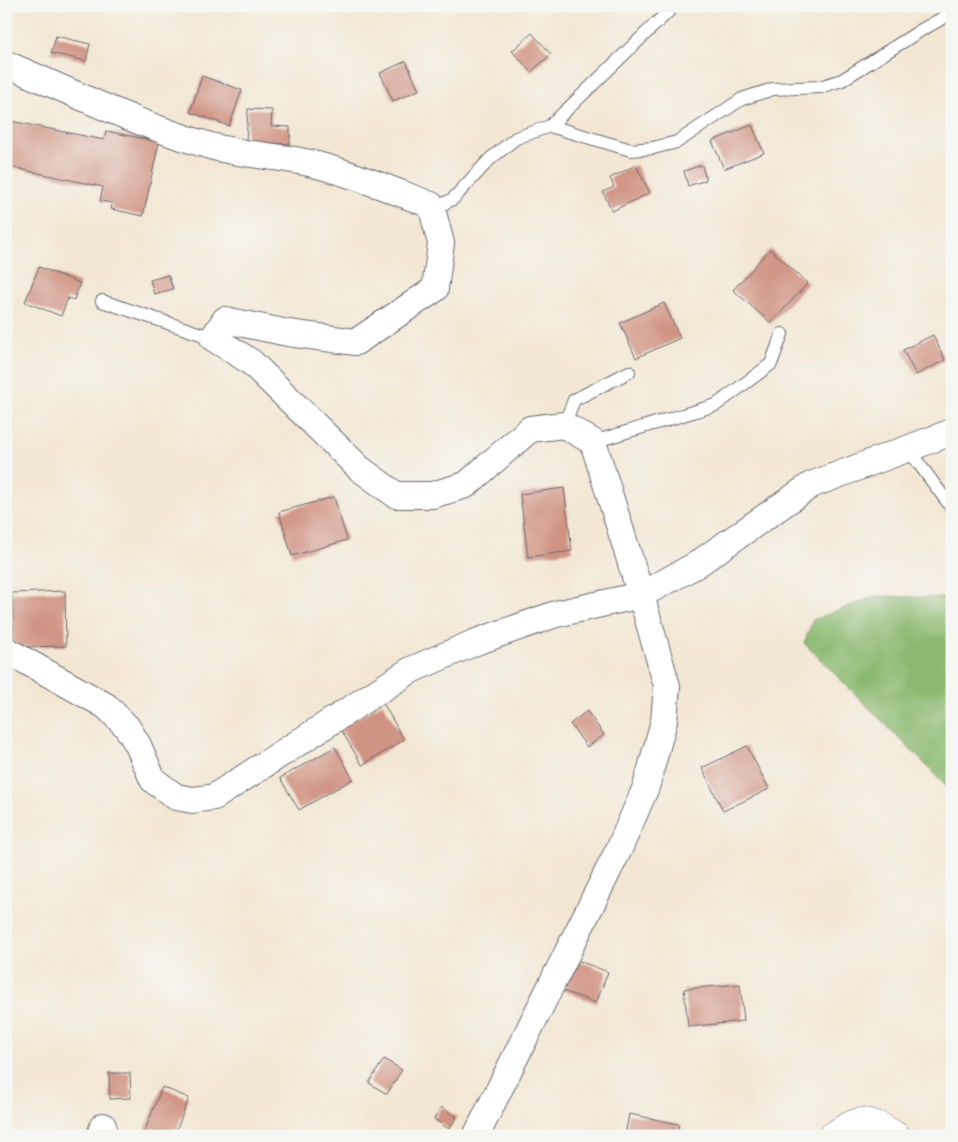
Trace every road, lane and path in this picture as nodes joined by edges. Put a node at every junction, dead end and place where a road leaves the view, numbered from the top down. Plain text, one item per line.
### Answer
1 (674, 6) edge
2 (952, 14) edge
3 (6, 64) edge
4 (550, 126) junction
5 (431, 205) junction
6 (102, 301) dead end
7 (782, 334) dead end
8 (213, 338) junction
9 (629, 372) dead end
10 (564, 426) junction
11 (952, 432) edge
12 (593, 442) junction
13 (908, 449) junction
14 (952, 508) edge
15 (642, 595) junction
16 (6, 650) edge
17 (476, 1136) edge
18 (832, 1136) edge
19 (896, 1136) edge

1 - 4 lane
2 - 4 lane
3 - 5 street
4 - 5 lane
5 - 8 street
6 - 8 lane
7 - 12 lane
8 - 10 street
9 - 10 lane
10 - 12 street
11 - 13 street
12 - 15 street
13 - 14 lane
13 - 15 street
15 - 16 street
15 - 17 street
18 - 19 street

